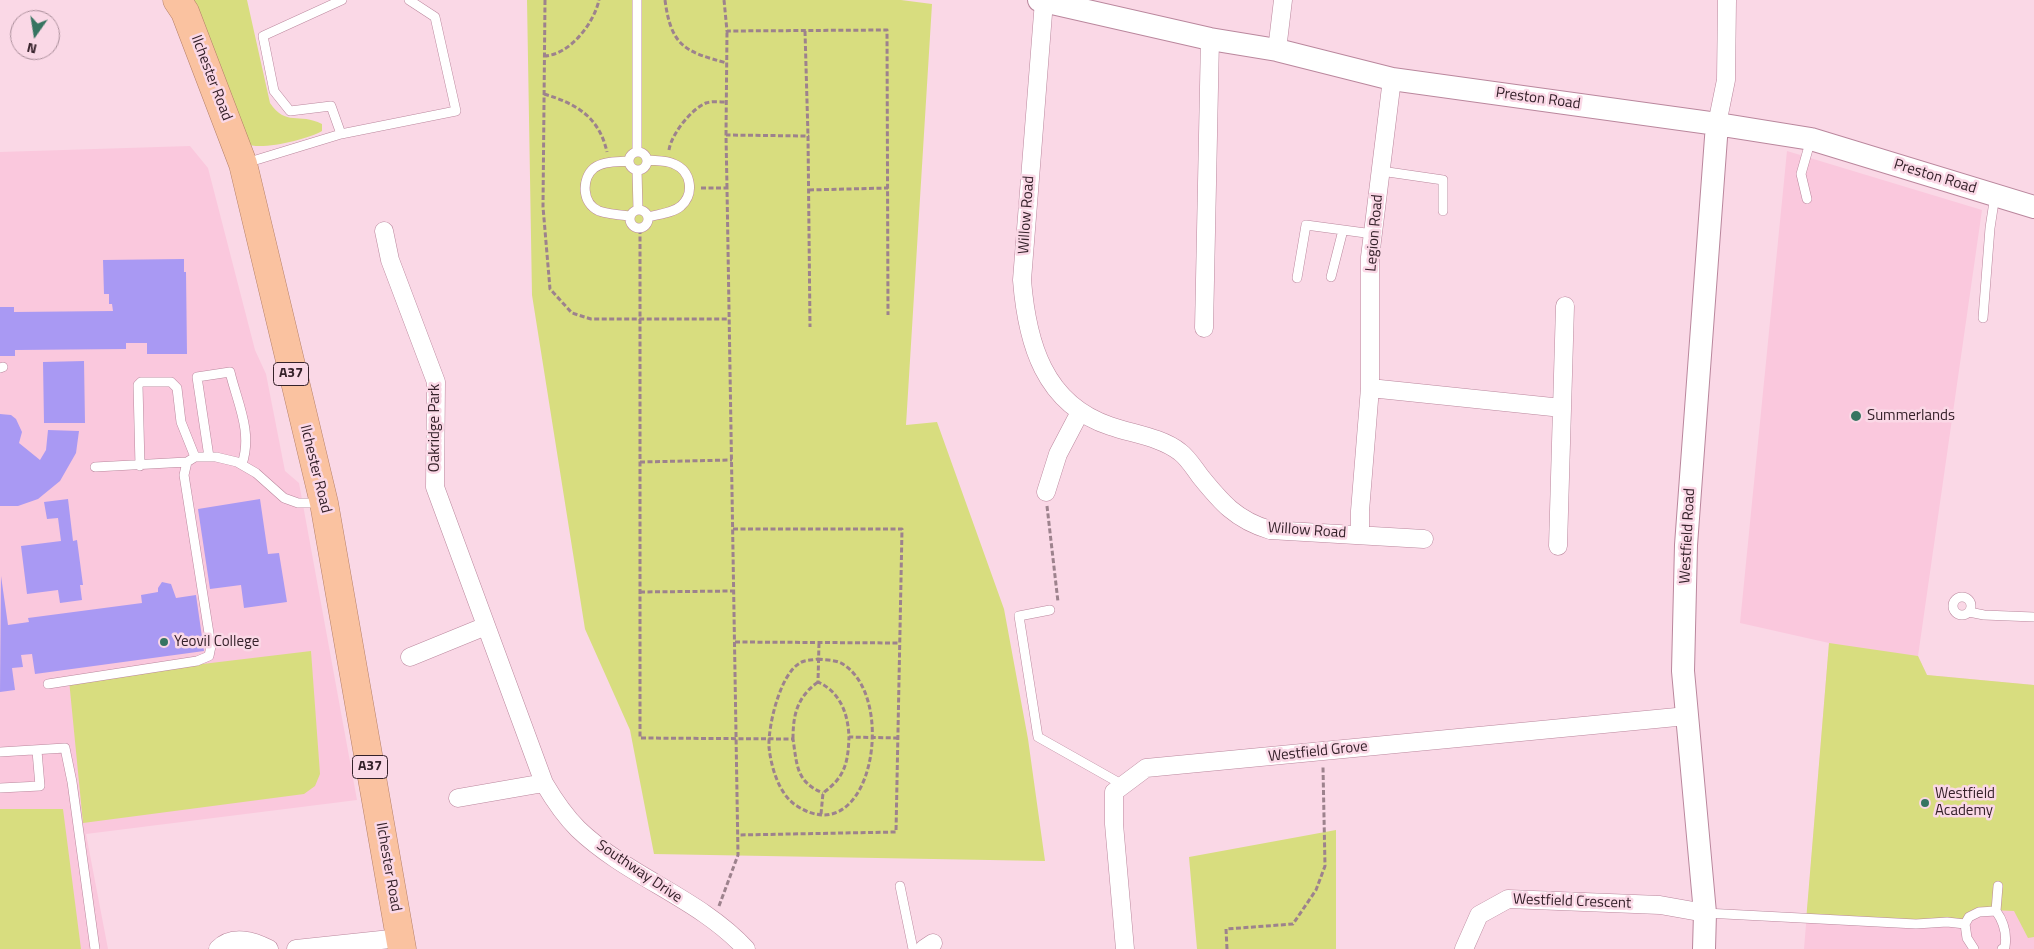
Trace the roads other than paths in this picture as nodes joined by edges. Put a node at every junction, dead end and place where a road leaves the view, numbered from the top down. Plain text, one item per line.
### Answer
1 (342, 0) edge
2 (409, 0) edge
3 (637, 0) edge
4 (1039, 0) edge
5 (1283, 0) edge
6 (1727, 0) edge
7 (1044, 1) edge
8 (182, 4) edge
9 (1210, 39) junction
10 (1277, 50) junction
11 (1392, 79) junction
12 (1717, 124) junction
13 (341, 134) junction
14 (1811, 139) junction
15 (637, 151) junction
16 (647, 160) junction
17 (628, 161) junction
18 (243, 164) junction
19 (637, 170) junction
20 (1381, 171) junction
21 (1996, 195) junction
22 (1807, 199) dead end
23 (2034, 207) edge
24 (638, 210) junction
25 (1443, 211) dead end
26 (630, 216) junction
27 (648, 217) junction
28 (384, 230) dead end
29 (1343, 230) junction
30 (1373, 234) junction
31 (1331, 277) dead end
32 (1297, 278) dead end
33 (1565, 306) dead end
34 (1983, 318) dead end
35 (1204, 328) dead end
36 (1370, 388) junction
37 (1562, 408) junction
38 (1080, 412) junction
39 (209, 457) junction
40 (191, 459) junction
41 (242, 464) junction
42 (140, 466) junction
43 (95, 467) dead end
44 (1046, 492) road end
45 (324, 502) junction
46 (1360, 534) junction
47 (1424, 538) dead end
48 (1558, 546) dead end
49 (1050, 610) road end
50 (1969, 612) dead end
51 (2034, 617) edge
52 (486, 626) junction
53 (410, 657) dead end
54 (48, 684) dead end
55 (1687, 716) junction
56 (37, 751) junction
57 (0, 752) edge
58 (544, 783) junction
59 (1123, 785) junction
60 (0, 788) edge
61 (458, 798) dead end
62 (900, 886) dead end
63 (1998, 886) dead end
64 (1996, 911) junction
65 (1706, 913) junction
66 (1964, 924) junction
67 (401, 943) edge
68 (94, 949) edge
69 (218, 949) edge
70 (269, 949) edge
71 (296, 949) edge
72 (746, 949) edge
73 (913, 949) edge
74 (1125, 949) edge
75 (1464, 949) edge
76 (1704, 949) edge
77 (1974, 949) edge
78 (2002, 949) edge

1 - 13 lane
2 - 13 lane
3 - 15 lane
4 - 7 street, Preston Road
5 - 10 street
6 - 12 street
7 - 9 street, Preston Road
7 - 38 street, Willow Road
8 - 18 highway, Ilchester Road / A37
9 - 10 street, Preston Road
9 - 35 street
10 - 11 street, Preston Road
11 - 12 street, Preston Road
11 - 20 street, Legion Road
12 - 14 street, Preston Road
12 - 55 street, Westfield Road
13 - 18 lane
14 - 21 street, Preston Road
14 - 22 lane
15 - 16 lane
15 - 17 lane
16 - 19 lane
16 - 27 lane
17 - 19 lane
17 - 26 lane
18 - 45 highway, Ilchester Road / A37
19 - 24 lane
20 - 25 lane
20 - 30 street, Legion Road
21 - 23 street, Preston Road
21 - 34 lane
24 - 26 lane
24 - 27 lane
26 - 27 lane
28 - 52 street, Oakridge Park
29 - 30 lane
29 - 31 lane
29 - 32 lane
30 - 36 street, Legion Road
33 - 37 street
36 - 37 street
36 - 46 street, Legion Road
37 - 48 street
38 - 44 street
38 - 46 street, Willow Road
39 - 40 lane
39 - 41 lane
39 - 41 lane
40 - 42 lane
40 - 42 lane
40 - 54 lane
41 - 45 lane
42 - 43 lane
45 - 67 highway, Ilchester Road / A37
46 - 47 street, Willow Road
49 - 59 lane
50 - 51 lane
52 - 53 street
52 - 58 street, Southway Drive
55 - 59 street, Westfield Grove
55 - 65 street, Westfield Road
56 - 57 lane
56 - 60 lane
56 - 68 lane
58 - 61 street
58 - 72 street, Southway Drive
59 - 74 street, Westfield Grove
62 - 73 lane
63 - 64 lane
64 - 66 lane
64 - 78 lane
65 - 66 lane
65 - 75 street, Westfield Crescent
65 - 76 street, Westfield Road
66 - 77 lane
67 - 71 street, Ilchester Road
69 - 70 street

